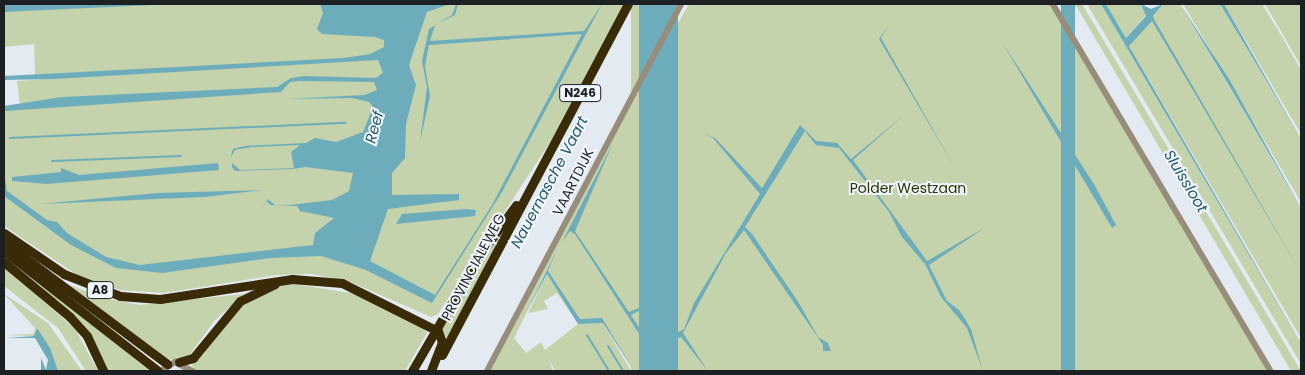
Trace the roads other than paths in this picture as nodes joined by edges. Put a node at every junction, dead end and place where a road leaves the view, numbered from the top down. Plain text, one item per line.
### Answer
1 (628, 4) edge
2 (682, 4) edge
3 (1053, 4) edge
4 (532, 183) junction
5 (4, 233) edge
6 (4, 242) edge
7 (4, 251) edge
8 (4, 262) edge
9 (292, 279) junction
10 (436, 329) junction
11 (436, 361) junction
12 (180, 362) junction
13 (102, 368) edge
14 (162, 369) edge
15 (193, 371) edge
16 (412, 371) edge
17 (431, 371) edge
18 (487, 371) edge
19 (1271, 371) edge

1 - 4 highway, PROVINCIALEWEG / N246
2 - 18 street, VAARTDIJK
3 - 19 street
4 - 10 highway, PROVINCIALEWEG / N246
4 - 11 highway, PROVINCIALEWEG / N246
5 - 9 highway, A8
6 - 14 highway, A8
7 - 14 highway, A8
8 - 13 highway
9 - 10 highway, A8
9 - 12 highway, A8
10 - 11 highway
10 - 16 highway, N246
11 - 17 highway, PROVINCIALEWEG
12 - 14 street
12 - 15 street

